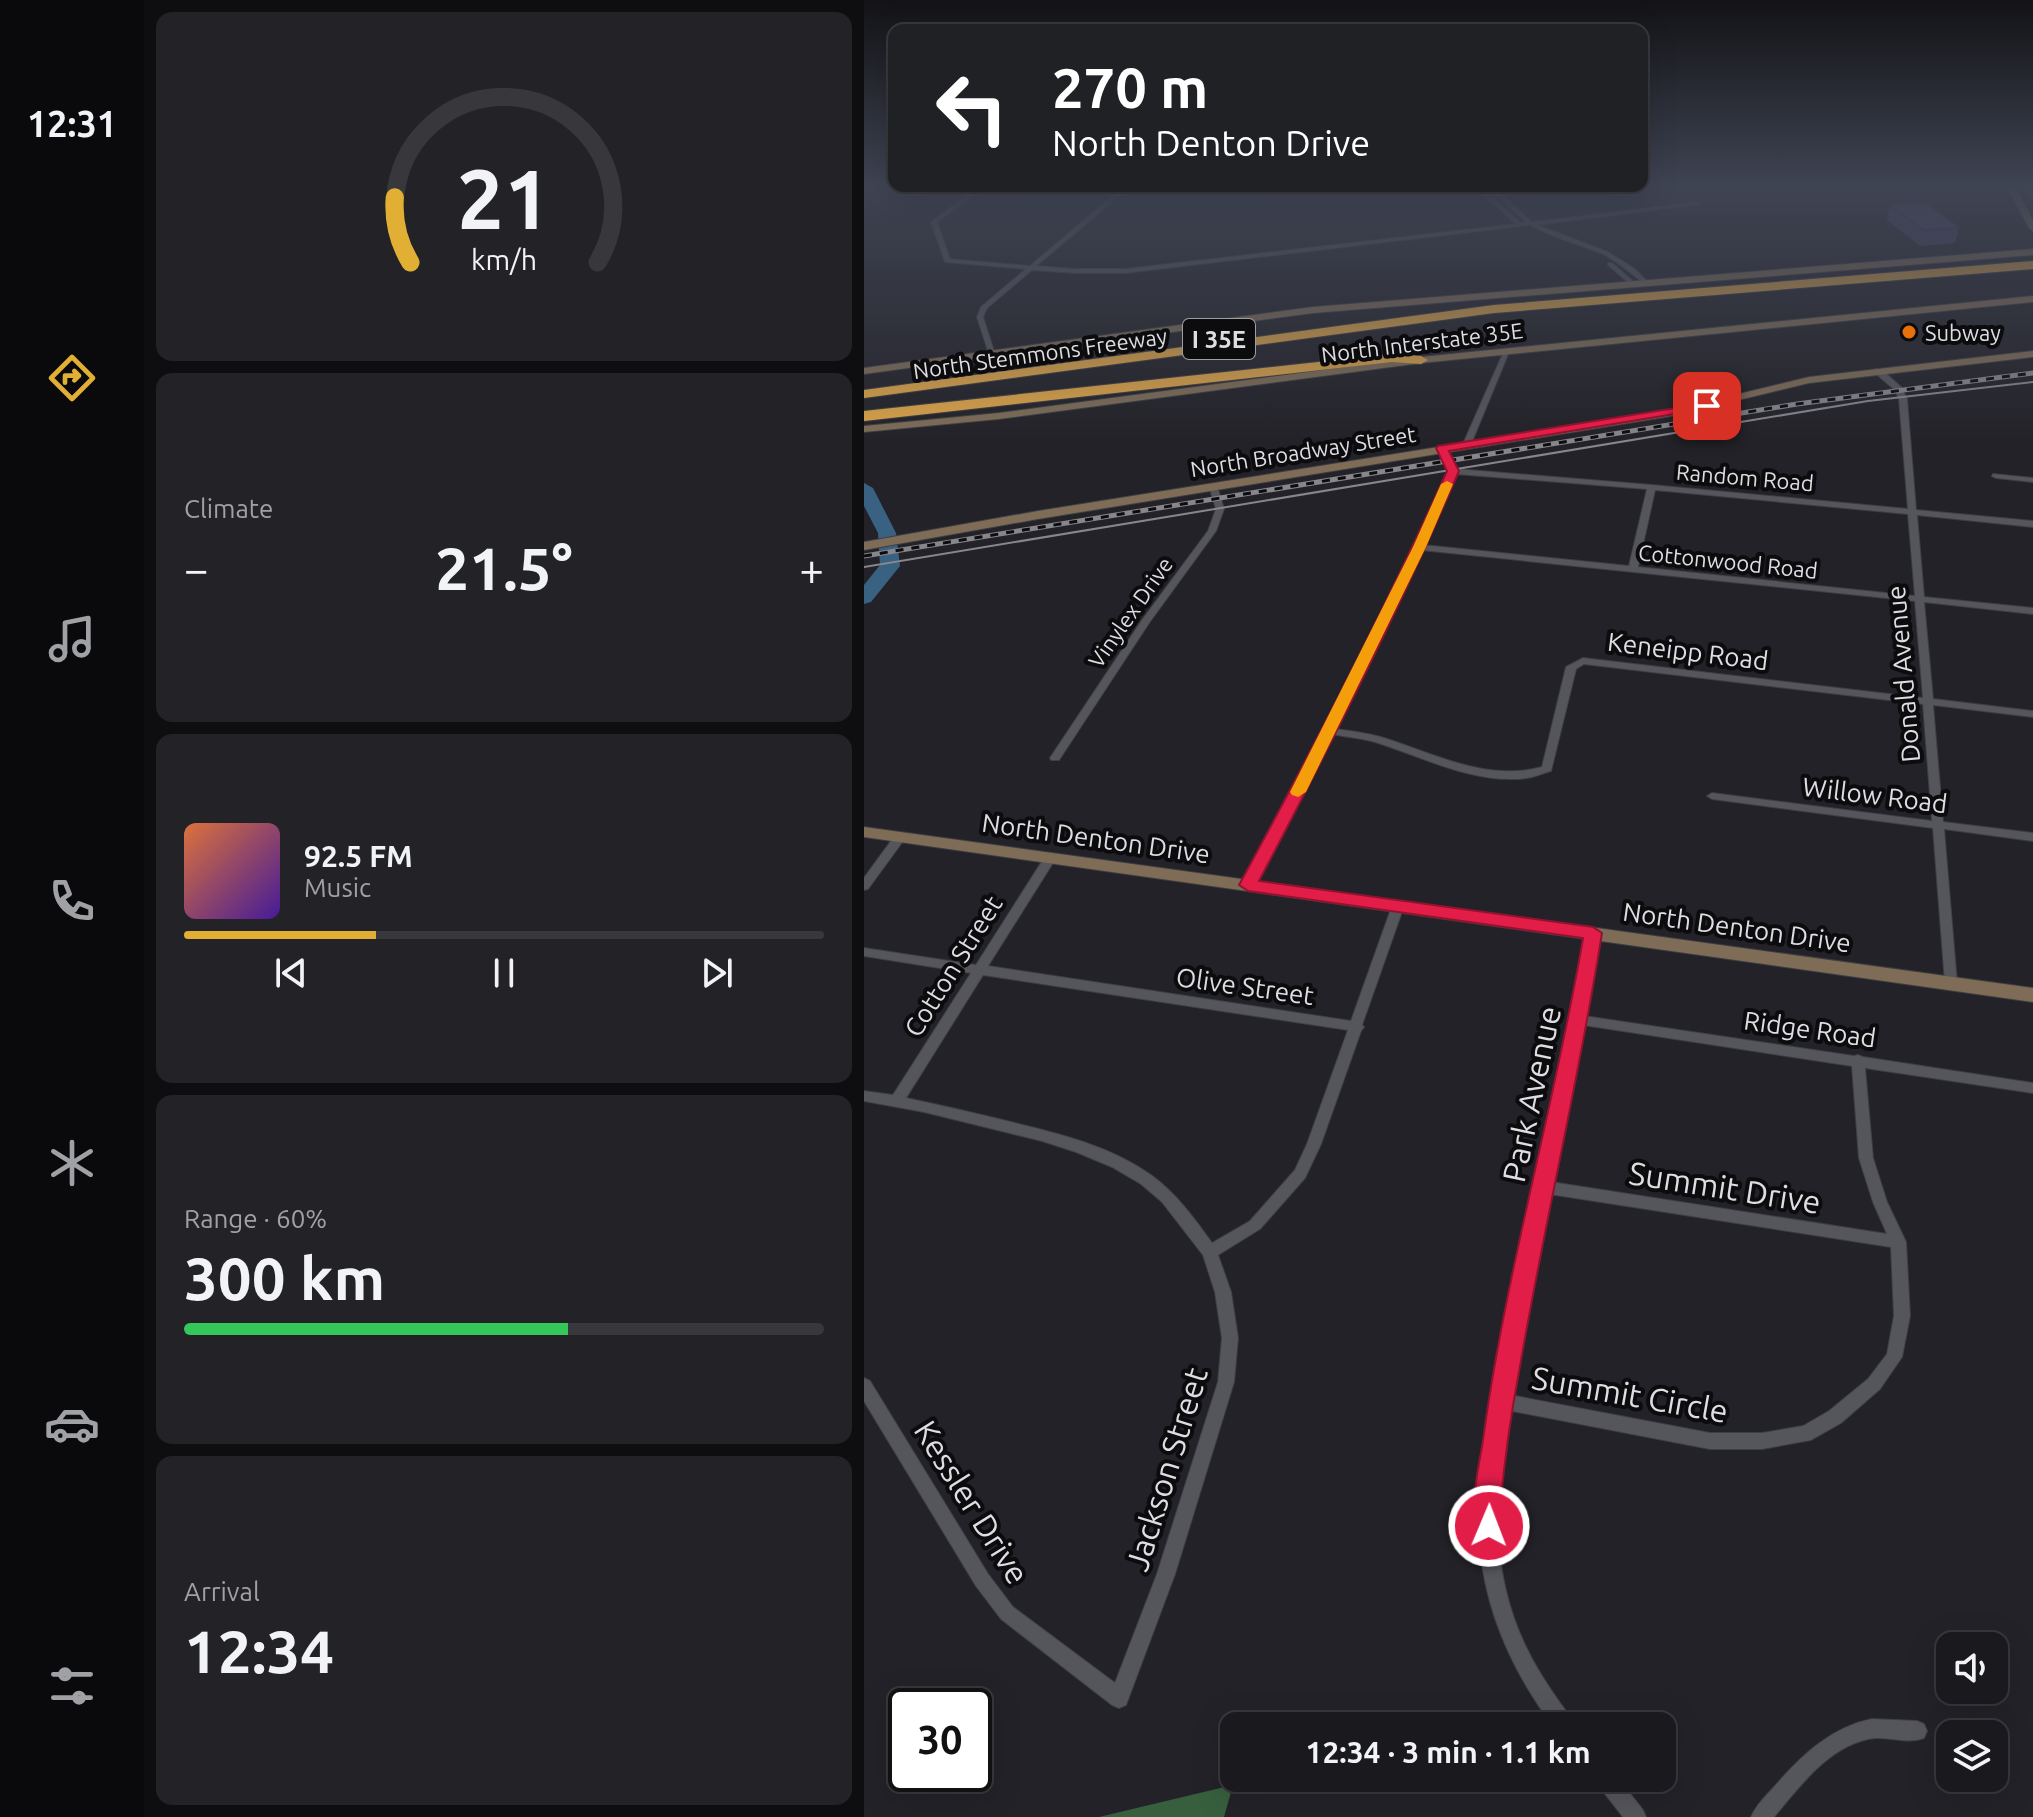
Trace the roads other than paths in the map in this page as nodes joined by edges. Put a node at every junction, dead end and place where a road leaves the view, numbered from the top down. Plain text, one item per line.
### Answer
1 (1027, 272) edge
2 (1622, 272) edge
3 (1634, 272) edge
4 (1762, 272) joint
5 (1767, 272) edge
6 (1886, 272) edge
7 (1910, 272) edge
8 (1938, 272) edge
9 (1645, 282) junction
10 (1632, 283) junction
11 (1487, 296) junction
12 (2033, 299) edge
13 (1264, 333) junction
14 (991, 351) junction
15 (1506, 352) junction
16 (2033, 354) edge
17 (1421, 360) junction
18 (864, 371) edge
19 (1878, 371) junction
20 (953, 380) junction
21 (864, 387) edge
22 (864, 397) edge
23 (864, 416) edge
24 (864, 429) edge
25 (1467, 444) junction
26 (1442, 448) junction
27 (1453, 471) junction
28 (1996, 476) dead end
29 (2033, 480) edge
30 (1213, 486) junction
31 (1652, 487) junction
32 (1911, 511) junction
33 (2033, 524) edge
34 (864, 546) edge
35 (1419, 547) junction
36 (1633, 570) junction
37 (1919, 600) junction
38 (2033, 611) edge
39 (1928, 702) junction
40 (2033, 714) edge
41 (1330, 731) junction
42 (1055, 758) dead end
43 (1712, 796) dead end
44 (1938, 825) junction
45 (864, 832) edge
46 (900, 837) junction
47 (2033, 837) edge
48 (1050, 858) junction
49 (1248, 885) junction
50 (864, 886) edge
51 (1398, 906) junction
52 (1593, 933) junction
53 (864, 952) edge
54 (977, 969) junction
55 (1951, 983) junction
56 (2033, 995) edge
57 (1579, 1020) junction
58 (1357, 1027) junction
59 (1858, 1060) junction
60 (2033, 1088) edge
61 (864, 1096) edge
62 (897, 1100) junction
63 (1543, 1187) junction
64 (1898, 1242) junction
65 (1210, 1252) junction
66 (864, 1386) edge
67 (1501, 1401) junction
68 (1119, 1698) joint
69 (1554, 1712) edge
70 (1917, 1731) dead end
71 (1616, 1792) edge
72 (1636, 1817) edge
73 (1761, 1817) edge

1 - 14 street
2 - 10 street
3 - 9 street
4 - 5 highway
4 - 9 main road, North Interstate 35E
6 - 13 highway, North Stemmons Freeway / I 35E
7 - 20 highway
8 - 20 highway, North Stemmons Freeway / I 35E
9 - 10 main road, North Interstate 35E
10 - 11 main road, North Interstate 35E
11 - 13 highway
11 - 14 main road, North Interstate 35E
12 - 15 main road, North Interstate 35E
13 - 20 highway, North Stemmons Freeway / I 35E
14 - 18 main road, North Interstate 35E
15 - 17 main road, North Interstate 35E
15 - 25 street
16 - 19 main road, North Broadway Street
17 - 23 highway
17 - 24 main road, North Interstate 35E
19 - 25 main road, North Broadway Street
19 - 32 street, Donald Avenue
20 - 21 highway, North Stemmons Freeway / I 35E
20 - 22 highway, North Stemmons Freeway / I 35E
25 - 26 main road, North Broadway Street
26 - 27 street
26 - 30 main road, North Broadway Street
27 - 31 street, Random Road
27 - 35 street
28 - 29 street
30 - 34 main road, North Broadway Street
30 - 42 street, Vinylex Drive
31 - 32 street, Random Road
31 - 36 street
32 - 33 street, Random Road
32 - 37 street, Donald Avenue
35 - 36 street, Cottonwood Road
35 - 41 street
36 - 37 street, Cottonwood Road
37 - 38 street, Cottonwood Road
37 - 39 street, Donald Avenue
39 - 40 street, Keneipp Road
39 - 41 street, Keneipp Road
39 - 44 street, Donald Avenue
41 - 49 street
43 - 44 street, Willow Road
44 - 47 street, Willow Road
44 - 55 street, Donald Avenue
45 - 46 main road, North Denton Drive
46 - 48 main road, North Denton Drive
46 - 50 street
48 - 49 main road, North Denton Drive
48 - 54 street, Cotton Street
49 - 51 main road, North Denton Drive
51 - 52 main road, North Denton Drive
51 - 58 street
52 - 55 main road, North Denton Drive
52 - 57 street, Park Avenue
53 - 54 street, Olive Street
54 - 58 street, Olive Street
54 - 62 street, Cotton Street
55 - 56 main road, North Denton Drive
57 - 59 street, Ridge Road
57 - 63 street, Park Avenue
58 - 65 street
59 - 60 street, Ridge Road
59 - 64 street, Summit Circle
61 - 62 street, Jackson Street
62 - 65 street, Jackson Street
63 - 64 street, Summit Drive
63 - 67 street, Park Avenue
64 - 67 street, Summit Circle
65 - 68 street, Jackson Street
66 - 68 street, Kessler Drive
67 - 69 street, Park Avenue
70 - 73 street
71 - 72 street

